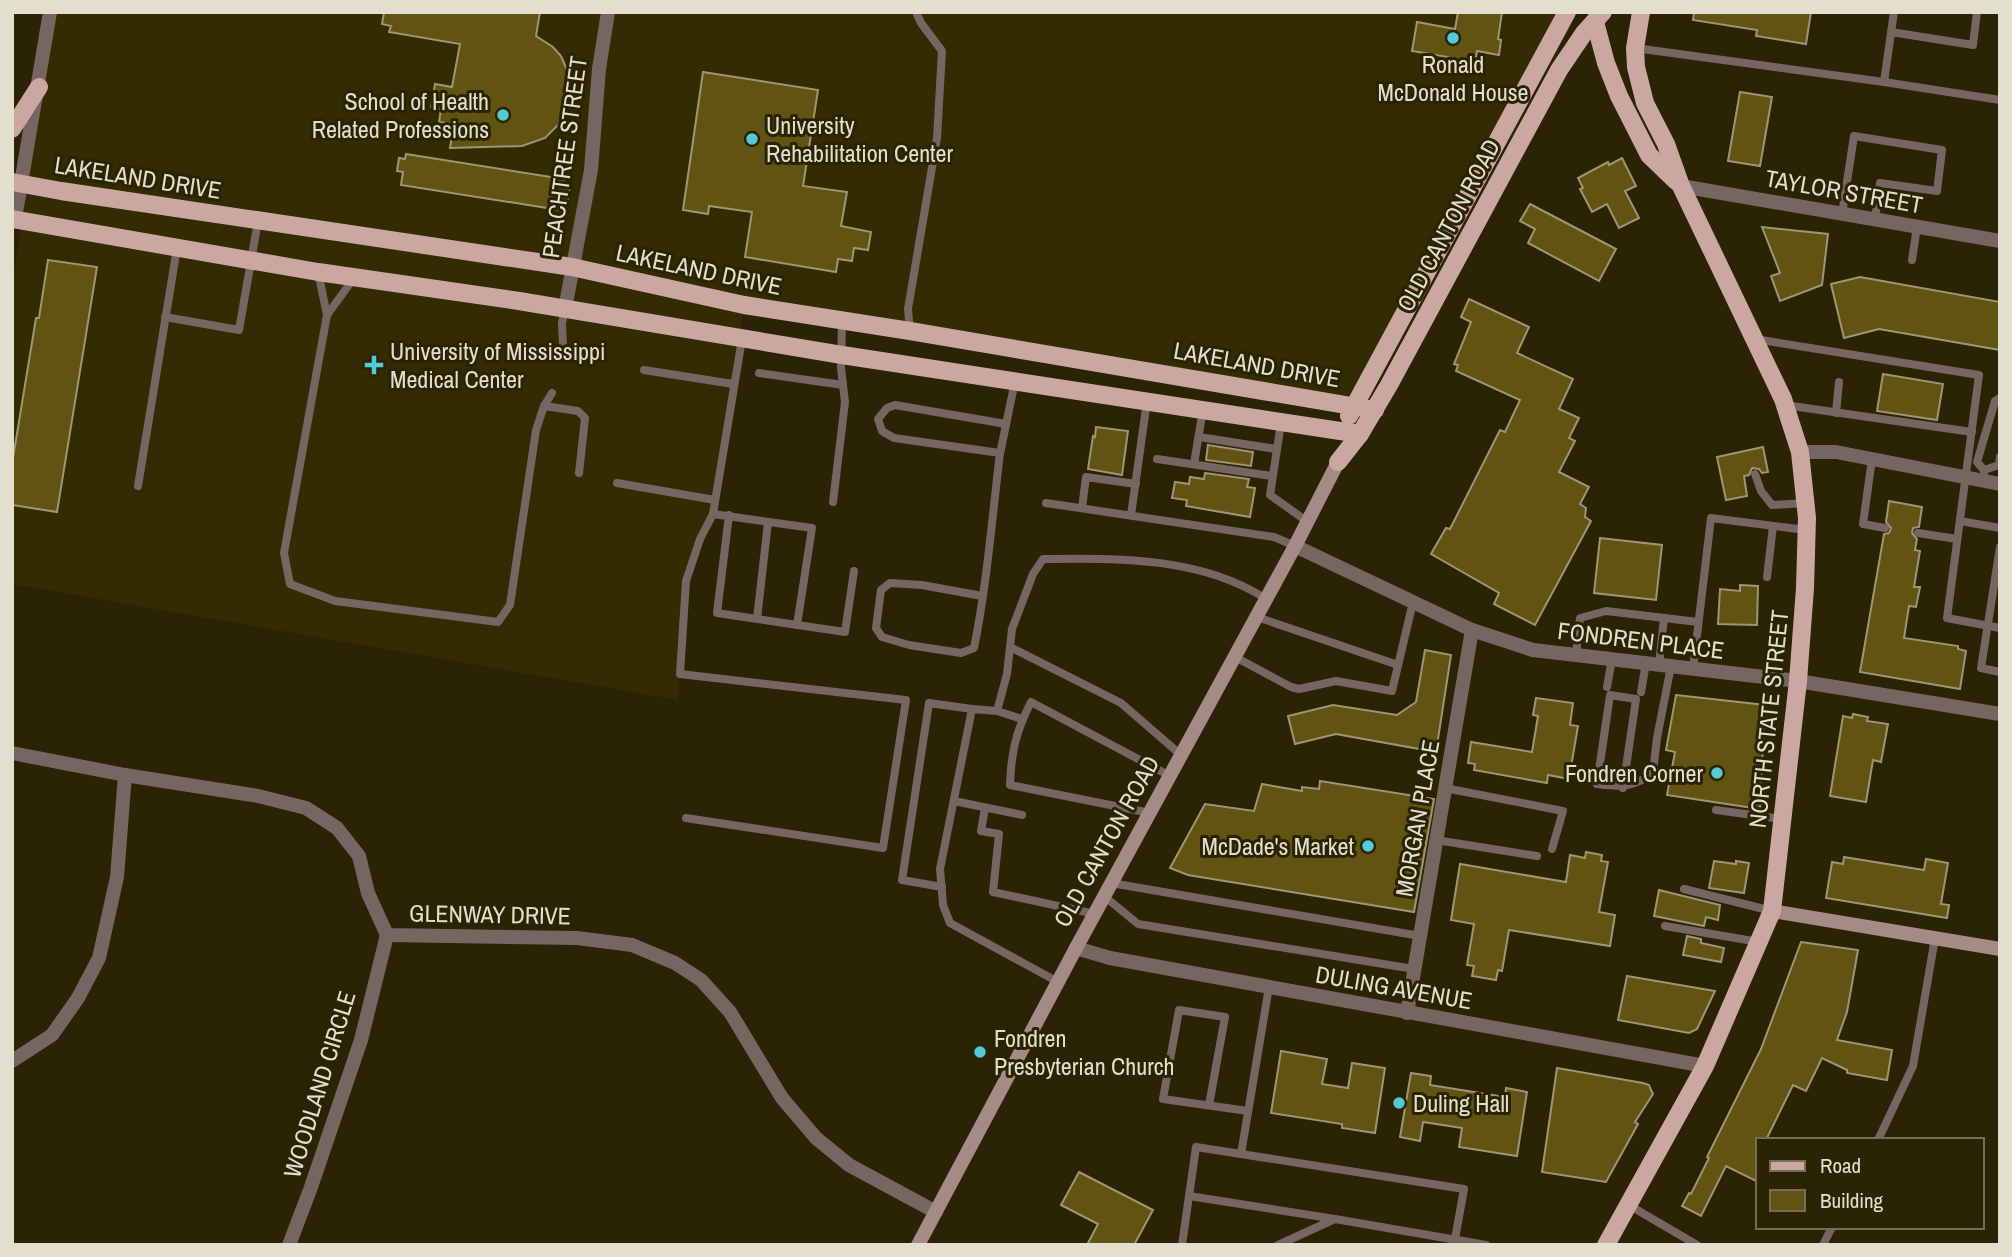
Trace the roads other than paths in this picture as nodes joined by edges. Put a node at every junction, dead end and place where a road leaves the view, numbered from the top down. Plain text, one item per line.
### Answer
1 (50, 12) edge
2 (608, 12) edge
3 (916, 12) edge
4 (1567, 12) edge
5 (1641, 12) edge
6 (1894, 12) edge
7 (1977, 12) edge
8 (1599, 15) edge
9 (1891, 32) junction
10 (1635, 48) junction
11 (1884, 82) junction
12 (39, 86) junction
13 (2000, 100) edge
14 (12, 129) edge
15 (16, 182) edge
16 (1681, 186) junction
17 (1842, 214) junction
18 (14, 219) edge
19 (1875, 219) junction
20 (258, 221) junction
21 (1917, 227) junction
22 (2000, 241) edge
23 (177, 248) junction
24 (1912, 260) dead end
25 (251, 261) junction
26 (572, 267) junction
27 (318, 272) junction
28 (354, 278) junction
29 (565, 309) junction
30 (327, 315) junction
31 (165, 317) junction
32 (842, 321) junction
33 (911, 331) junction
34 (742, 339) junction
35 (1755, 339) junction
36 (563, 347) dead end
37 (842, 355) junction
38 (645, 370) dead end
39 (759, 373) dead end
40 (1015, 381) junction
41 (1839, 382) dead end
42 (733, 384) junction
43 (843, 385) junction
44 (552, 393) dead end
45 (2000, 398) edge
46 (1147, 400) junction
47 (1354, 405) junction
48 (1785, 405) junction
49 (544, 406) junction
50 (1203, 409) junction
51 (1375, 410) junction
52 (1836, 413) junction
53 (1281, 420) junction
54 (1006, 424) junction
55 (1342, 430) junction
56 (1972, 432) junction
57 (1360, 434) junction
58 (1199, 437) junction
59 (1276, 449) junction
60 (1800, 452) junction
61 (1000, 453) junction
62 (2000, 457) edge
63 (1157, 458) dead end
64 (1872, 459) junction
65 (1338, 462) junction
66 (1194, 464) junction
67 (579, 473) dead end
68 (1755, 474) dead end
69 (1983, 475) junction
70 (1272, 476) junction
71 (1965, 477) junction
72 (617, 482) dead end
73 (2000, 484) edge
74 (1136, 485) junction
75 (138, 486) dead end
76 (715, 500) junction
77 (833, 502) dead end
78 (1046, 503) dead end
79 (1805, 503) junction
80 (1082, 508) junction
81 (713, 514) junction
82 (729, 515) junction
83 (1131, 515) junction
84 (1960, 521) junction
85 (768, 522) junction
86 (1308, 522) junction
87 (1773, 526) junction
88 (1885, 528) dead end
89 (2000, 528) edge
90 (1806, 530) junction
91 (1918, 533) dead end
92 (1958, 539) junction
93 (1295, 546) junction
94 (2000, 547) edge
95 (854, 571) dead end
96 (1767, 577) dead end
97 (982, 596) junction
98 (1266, 599) junction
99 (1413, 602) junction
100 (1257, 617) junction
101 (1664, 618) junction
102 (757, 619) junction
103 (1698, 622) junction
104 (797, 625) junction
105 (1988, 626) junction
106 (2000, 628) edge
107 (1472, 630) junction
108 (1010, 647) junction
109 (1576, 655) junction
110 (1235, 657) junction
111 (1612, 659) junction
112 (1398, 665) junction
113 (1659, 665) junction
114 (1693, 669) junction
115 (2000, 672) edge
116 (1798, 681) junction
117 (1607, 687) dead end
118 (1641, 692) dead end
119 (972, 709) junction
120 (997, 711) junction
121 (2000, 714) edge
122 (1022, 719) junction
123 (12, 753) edge
124 (1181, 755) junction
125 (125, 775) junction
126 (1170, 776) junction
127 (1445, 788) junction
128 (1623, 788) junction
129 (954, 802) junction
130 (985, 808) junction
131 (1716, 810) dead end
132 (1150, 813) junction
133 (1022, 815) dead end
134 (685, 818) dead end
135 (1782, 819) junction
136 (1436, 840) junction
137 (1552, 849) dead end
138 (1537, 856) dead end
139 (942, 887) junction
140 (1108, 890) junction
141 (1684, 890) dead end
142 (1772, 911) junction
143 (1095, 914) junction
144 (1665, 926) dead end
145 (387, 935) junction
146 (1420, 936) junction
147 (1935, 938) junction
148 (1759, 942) junction
149 (1076, 948) junction
150 (2000, 949) edge
151 (1415, 969) junction
152 (1058, 982) junction
153 (1269, 987) junction
154 (1407, 1013) junction
155 (12, 1062) edge
156 (1705, 1066) junction
157 (1209, 1105) junction
158 (1248, 1111) junction
159 (1879, 1138) edge
160 (1241, 1154) junction
161 (1189, 1196) junction
162 (1627, 1204) junction
163 (936, 1212) junction
164 (1335, 1219) junction
165 (1831, 1229) edge
166 (1455, 1239) junction
167 (289, 1245) edge
168 (918, 1245) edge
169 (1182, 1245) edge
170 (1278, 1245) edge
171 (1486, 1245) edge
172 (1606, 1245) edge
173 (1698, 1245) edge
174 (1823, 1245) edge

1 - 12 street
2 - 26 street, PEACHTREE STREET
3 - 33 lane
4 - 47 main road, OLD CANTON ROAD
5 - 10 main road, NORTH STATE STREET
6 - 9 lane
7 - 9 lane
8 - 16 main road, NORTH STATE STREET
8 - 51 main road, OLD CANTON ROAD
9 - 11 lane
10 - 11 lane
10 - 16 main road, NORTH STATE STREET
11 - 13 lane
12 - 14 main road
12 - 15 street
15 - 18 street
15 - 20 main road, LAKELAND DRIVE
16 - 17 street, TAYLOR STREET
16 - 35 main road, NORTH STATE STREET
17 - 19 street, TAYLOR STREET
17 - 19 lane
18 - 23 main road, LAKELAND DRIVE
19 - 21 street, TAYLOR STREET
20 - 25 lane
20 - 26 main road, LAKELAND DRIVE
21 - 22 street, TAYLOR STREET
21 - 24 lane
23 - 25 main road, LAKELAND DRIVE
23 - 31 lane
25 - 27 main road, LAKELAND DRIVE
25 - 31 lane
26 - 29 street, PEACHTREE STREET
26 - 32 main road, LAKELAND DRIVE
27 - 28 main road, LAKELAND DRIVE
27 - 30 lane
28 - 29 main road, LAKELAND DRIVE
28 - 30 lane
29 - 34 main road, LAKELAND DRIVE
29 - 36 lane
30 - 49 lane
31 - 75 lane
32 - 33 main road, LAKELAND DRIVE
32 - 37 lane
33 - 47 main road, LAKELAND DRIVE
34 - 37 main road, LAKELAND DRIVE
34 - 42 lane
35 - 48 main road, NORTH STATE STREET
35 - 56 lane
37 - 40 main road, LAKELAND DRIVE
37 - 43 lane
38 - 42 lane
39 - 43 lane
40 - 46 main road, LAKELAND DRIVE
40 - 54 lane
41 - 52 lane
42 - 76 lane
43 - 77 lane
44 - 49 lane
45 - 69 lane
46 - 50 main road, LAKELAND DRIVE
46 - 74 lane
47 - 51 main road, LAKELAND DRIVE
47 - 55 main road, OLD CANTON ROAD
48 - 52 lane
48 - 60 main road, NORTH STATE STREET
49 - 67 lane
50 - 53 main road, LAKELAND DRIVE
50 - 58 lane
51 - 57 main road, OLD CANTON ROAD
52 - 56 lane
53 - 55 main road, LAKELAND DRIVE
53 - 59 lane
54 - 61 lane
54 - 61 lane
55 - 57 main road, LAKELAND DRIVE
55 - 65 main road, OLD CANTON ROAD
56 - 71 lane
57 - 65 main road, OLD CANTON ROAD
58 - 59 lane
58 - 66 lane
59 - 70 lane
60 - 64 street
60 - 79 main road, NORTH STATE STREET
61 - 97 lane
62 - 69 lane
63 - 66 lane
64 - 71 street
64 - 88 lane
65 - 86 street, OLD CANTON ROAD
66 - 70 lane
68 - 79 lane
69 - 71 street
69 - 73 street
70 - 86 lane
71 - 84 lane
72 - 76 lane
74 - 80 lane
74 - 83 lane
76 - 81 lane
78 - 80 lane
79 - 90 main road, NORTH STATE STREET
80 - 83 lane
81 - 82 lane
81 - 134 lane
82 - 85 lane
82 - 102 lane
83 - 93 lane
84 - 89 lane
84 - 92 lane
85 - 102 lane
85 - 104 lane
86 - 93 street, OLD CANTON ROAD
87 - 90 lane
87 - 96 lane
87 - 103 lane
90 - 116 main road, NORTH STATE STREET
91 - 92 lane
92 - 105 lane
93 - 98 street, OLD CANTON ROAD
93 - 99 street, FONDREN PLACE
94 - 105 lane
95 - 104 lane
97 - 97 lane
98 - 100 street, OLD CANTON ROAD
98 - 108 lane
99 - 107 street, FONDREN PLACE
99 - 112 lane
100 - 110 street, OLD CANTON ROAD
100 - 112 lane
101 - 103 lane
101 - 109 lane
101 - 113 lane
102 - 104 lane
103 - 114 lane
105 - 106 lane
105 - 115 lane
107 - 109 street, FONDREN PLACE
107 - 127 street, MORGAN PLACE
108 - 120 lane
108 - 124 lane
109 - 111 street, FONDREN PLACE
110 - 112 lane
110 - 124 street, OLD CANTON ROAD
111 - 113 street, FONDREN PLACE
111 - 117 lane
113 - 114 street, FONDREN PLACE
113 - 118 lane
113 - 128 lane
114 - 116 street, FONDREN PLACE
116 - 121 street, FONDREN PLACE
116 - 135 main road, NORTH STATE STREET
119 - 120 lane
119 - 129 lane
119 - 139 lane
120 - 122 lane
122 - 126 lane
122 - 132 lane
123 - 125 street, GLENWAY DRIVE
124 - 126 street, OLD CANTON ROAD
125 - 145 street, GLENWAY DRIVE
125 - 155 street
126 - 132 street, OLD CANTON ROAD
127 - 136 street, MORGAN PLACE
127 - 137 lane
128 - 128 lane
129 - 130 lane
129 - 139 lane
130 - 133 lane
130 - 143 lane
131 - 135 lane
132 - 140 street, OLD CANTON ROAD
135 - 142 main road, NORTH STATE STREET
136 - 138 lane
136 - 146 street, MORGAN PLACE
139 - 152 lane
140 - 143 street, OLD CANTON ROAD
140 - 146 lane
140 - 151 lane
141 - 142 lane
142 - 147 street
142 - 148 main road, NORTH STATE STREET
143 - 149 street, OLD CANTON ROAD
144 - 148 lane
145 - 163 street, GLENWAY DRIVE
145 - 167 street, WOODLAND CIRCLE
146 - 151 street, MORGAN PLACE
147 - 150 street
147 - 159 lane
148 - 156 main road, NORTH STATE STREET
149 - 152 street, OLD CANTON ROAD
149 - 153 street, DULING AVENUE
151 - 154 street, MORGAN PLACE
152 - 163 street, OLD CANTON ROAD
153 - 154 street, DULING AVENUE
153 - 158 lane
154 - 156 street, DULING AVENUE
156 - 162 main road, NORTH STATE STREET
157 - 157 lane
157 - 158 lane
158 - 160 lane
160 - 161 lane
160 - 166 lane
161 - 164 lane
161 - 169 lane
162 - 172 main road, NORTH STATE STREET
162 - 173 lane
163 - 168 street, OLD CANTON ROAD
164 - 166 lane
164 - 170 lane
165 - 174 lane
166 - 171 lane

